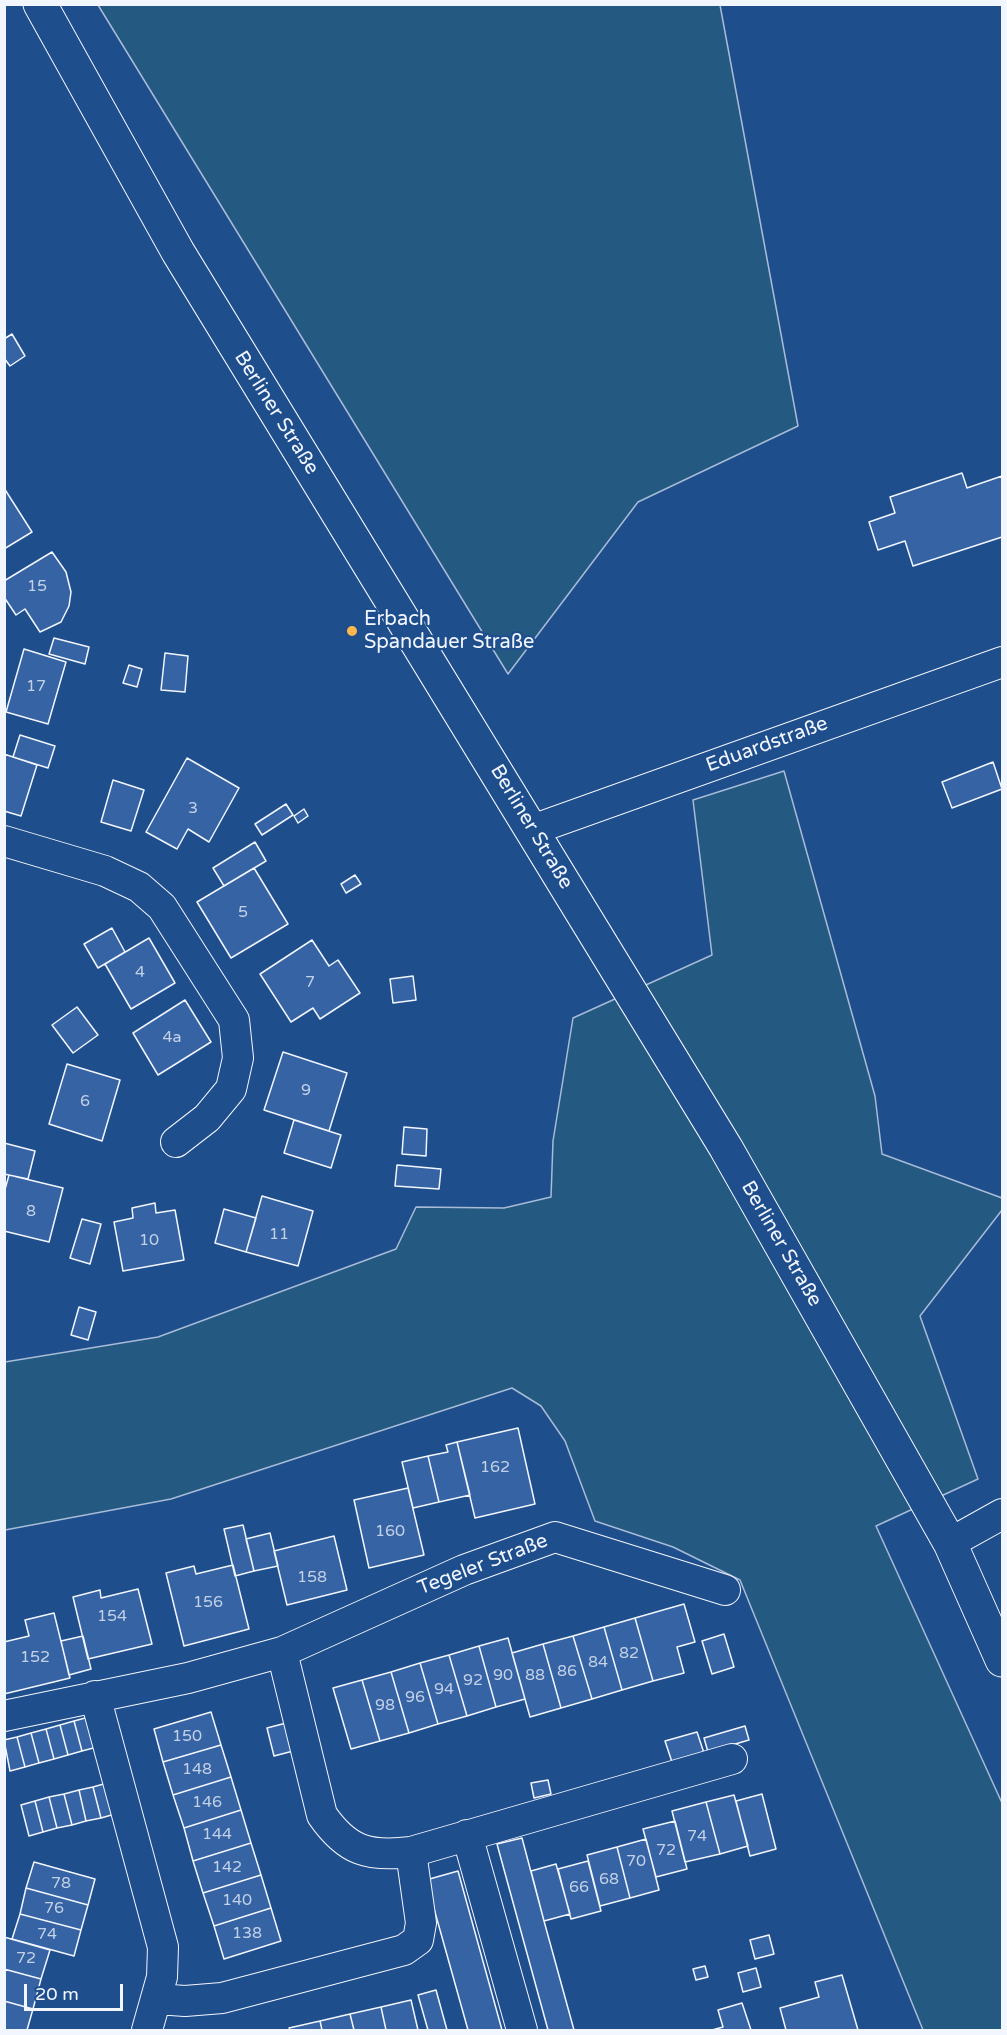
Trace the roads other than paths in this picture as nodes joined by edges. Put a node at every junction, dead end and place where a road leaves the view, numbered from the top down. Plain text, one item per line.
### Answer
1 (40, 4) edge
2 (1002, 662) edge
3 (532, 830) junction
4 (4, 841) edge
5 (176, 1142) dead end
6 (1002, 1514) edge
7 (950, 1543) junction
8 (725, 1590) dead end
9 (282, 1652) junction
10 (1002, 1660) edge
11 (95, 1696) junction
12 (4, 1716) edge
13 (732, 1759) dead end
14 (467, 1834) junction
15 (411, 1852) junction
16 (158, 1999) junction
17 (147, 2031) edge
18 (522, 2031) edge

1 - 3 street, Berliner Straße
2 - 3 street, Eduardstraße
3 - 7 street, Berliner Straße
4 - 5 street
6 - 7 street
7 - 10 street, Berliner Straße
8 - 9 street, Tegeler Straße
9 - 11 street, Tegeler Straße
9 - 15 street
11 - 12 street, Tegeler Straße
11 - 16 street
13 - 14 street
14 - 15 street
14 - 18 street
15 - 16 street
16 - 17 street

